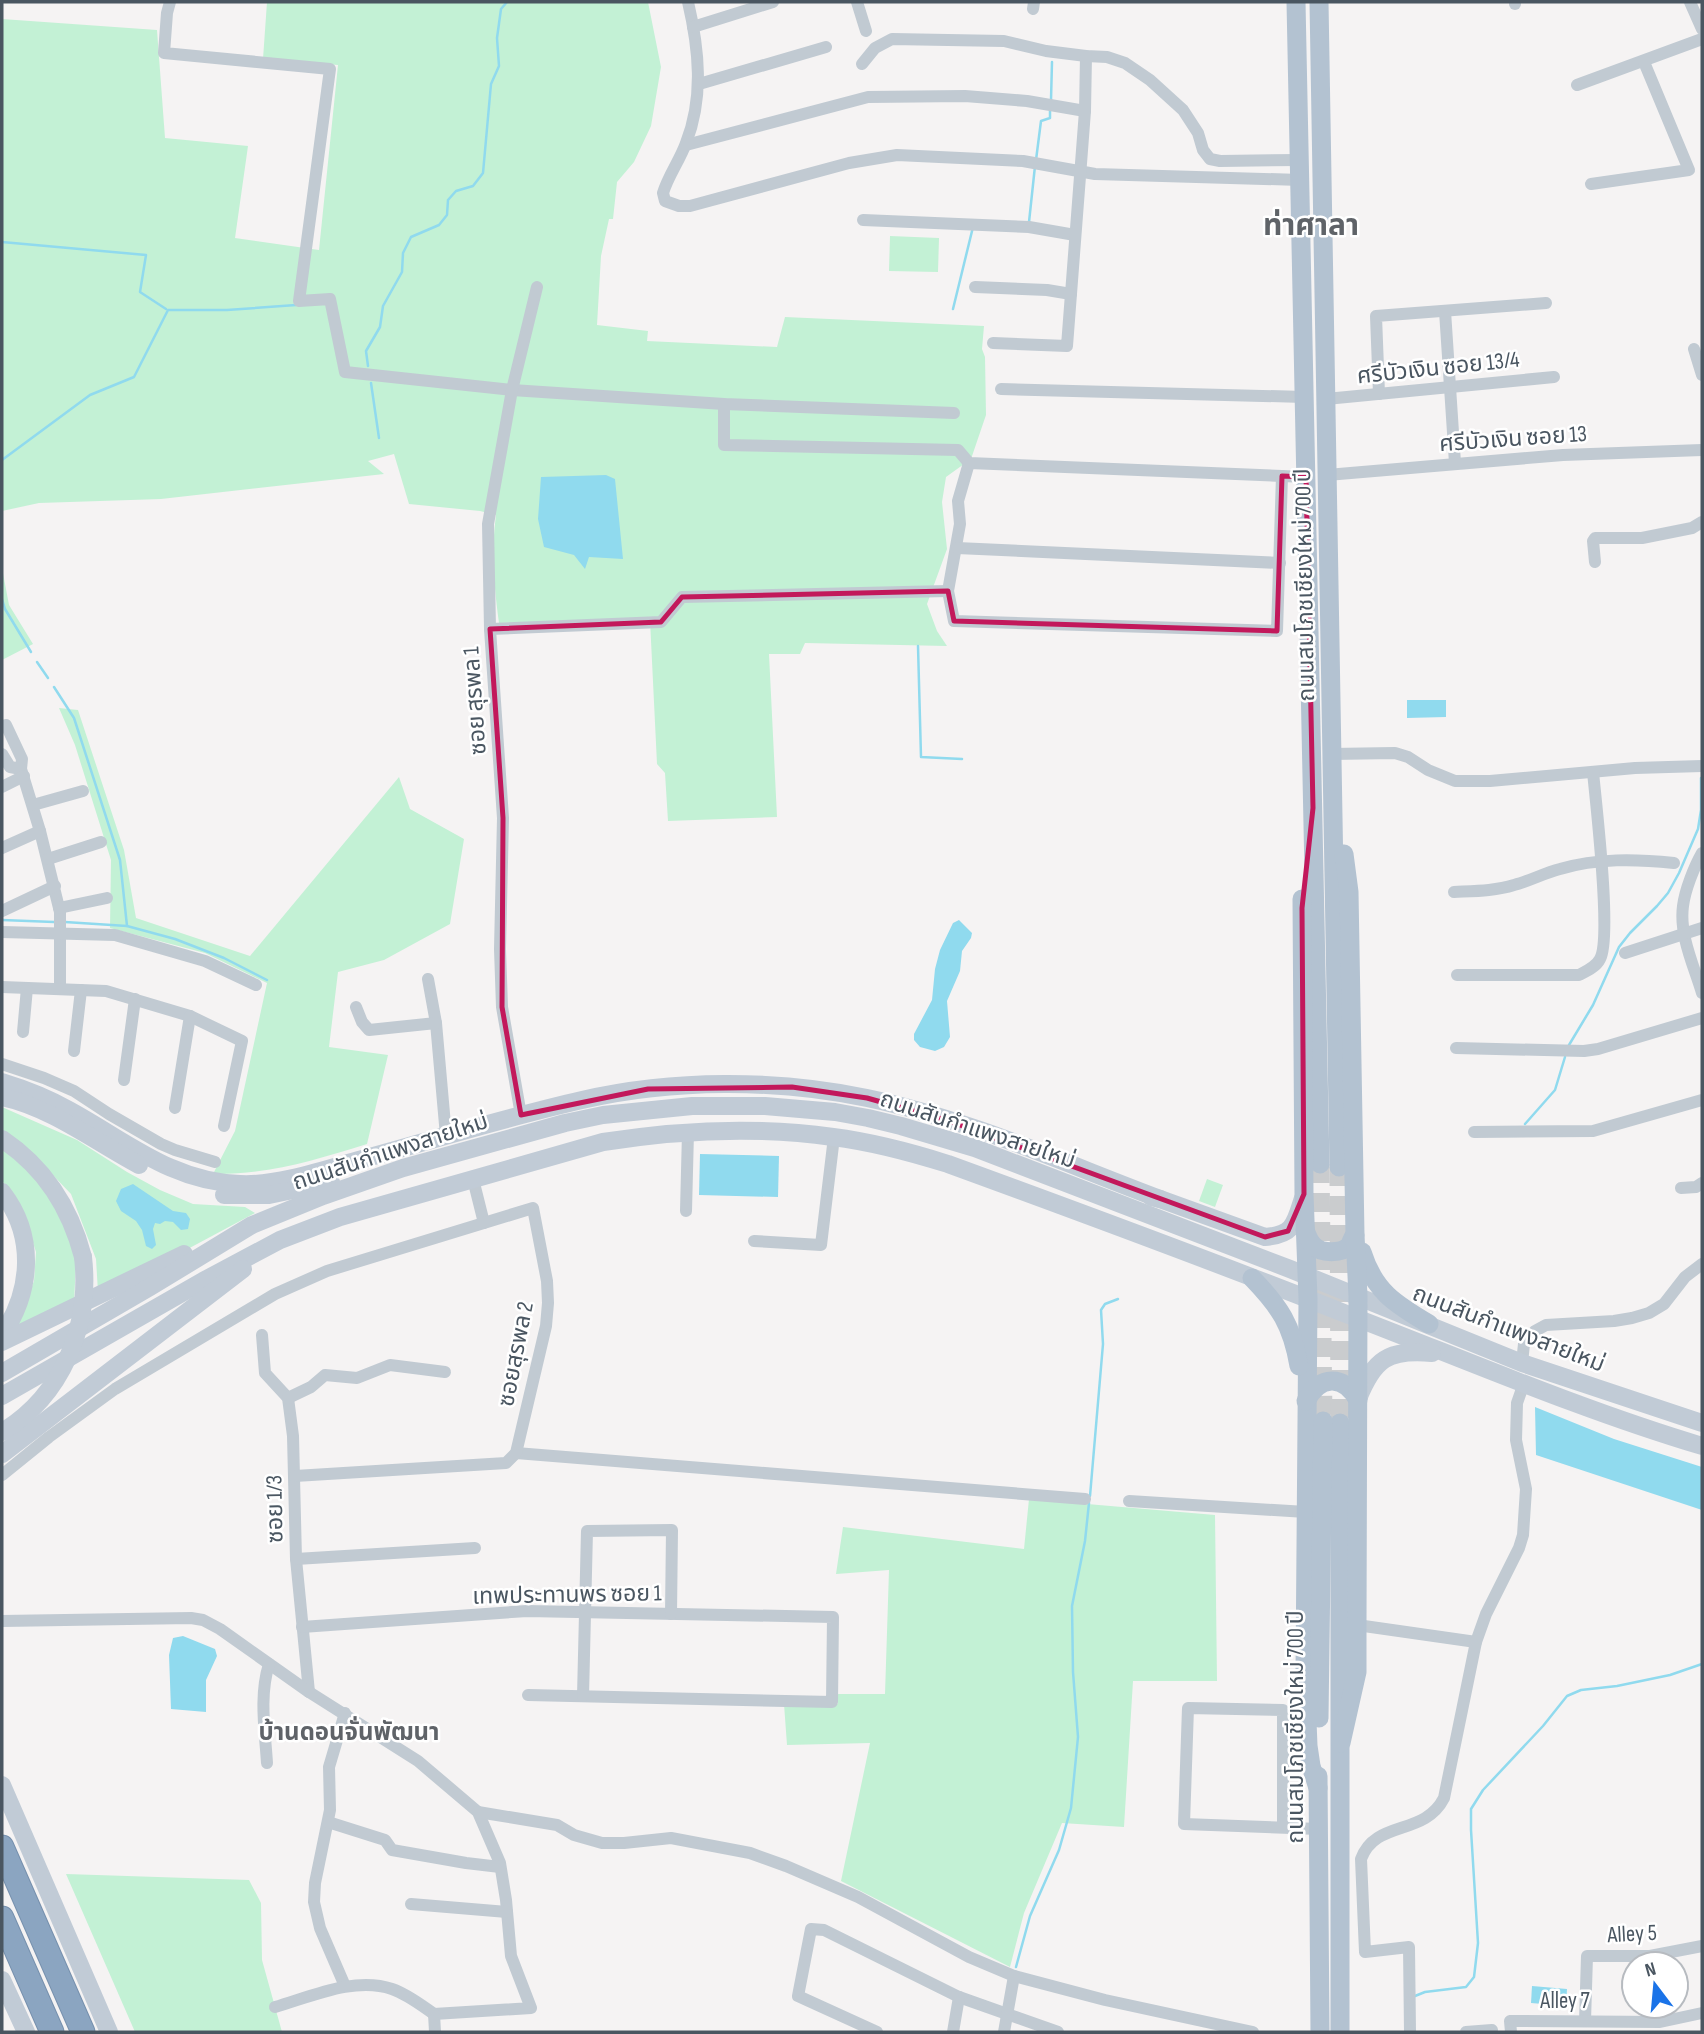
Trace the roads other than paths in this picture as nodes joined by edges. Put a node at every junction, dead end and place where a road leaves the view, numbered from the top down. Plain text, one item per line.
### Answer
1 (170, 2) edge
2 (688, 2) edge
3 (773, 2) edge
4 (857, 2) edge
5 (1296, 2) edge
6 (1319, 2) edge
7 (1690, 2) edge
8 (693, 27) junction
9 (1702, 29) edge
10 (866, 31) dead end
11 (1702, 39) edge
12 (826, 47) dead end
13 (1086, 57) junction
14 (1644, 62) junction
15 (862, 64) dead end
16 (699, 84) junction
17 (1577, 85) dead end
18 (1085, 111) junction
19 (686, 145) junction
20 (1299, 160) junction
21 (1080, 173) junction
22 (1300, 180) junction
23 (1591, 184) dead end
24 (863, 220) dead end
25 (1075, 235) junction
26 (537, 287) dead end
27 (975, 287) dead end
28 (1071, 294) junction
29 (1546, 303) dead end
30 (1445, 311) junction
31 (993, 343) dead end
32 (1695, 349) dead end
33 (1702, 375) edge
34 (1554, 377) dead end
35 (1450, 387) junction
36 (1001, 388) dead end
37 (512, 390) junction
38 (1379, 394) junction
39 (1304, 397) junction
40 (1326, 399) junction
41 (724, 404) junction
42 (954, 413) dead end
43 (1702, 450) edge
44 (969, 463) junction
45 (1455, 463) junction
46 (1327, 475) junction
47 (1282, 476) junction
48 (1306, 477) junction
49 (1702, 522) edge
50 (957, 548) junction
51 (1595, 562) dead end
52 (1280, 563) junction
53 (948, 591) junction
54 (490, 629) junction
55 (6, 725) dead end
56 (2, 754) edge
57 (1331, 754) junction
58 (1702, 766) edge
59 (1593, 772) junction
60 (23, 773) junction
61 (2, 787) edge
62 (83, 791) dead end
63 (33, 805) junction
64 (1323, 809) junction
65 (40, 831) junction
66 (101, 842) dead end
67 (2, 848) edge
68 (1702, 853) edge
69 (48, 859) junction
70 (1600, 861) junction
71 (1674, 863) dead end
72 (55, 886) junction
73 (1454, 892) dead end
74 (107, 898) dead end
75 (60, 910) junction
76 (2, 911) edge
77 (1702, 928) edge
78 (60, 930) junction
79 (2, 932) edge
80 (1684, 934) junction
81 (1625, 953) dead end
82 (1457, 975) dead end
83 (428, 978) dead end
84 (256, 985) dead end
85 (2, 987) edge
86 (27, 988) junction
87 (60, 988) junction
88 (81, 990) junction
89 (1702, 993) edge
90 (135, 999) junction
91 (356, 1007) dead end
92 (190, 1016) junction
93 (1702, 1018) edge
94 (436, 1023) junction
95 (23, 1032) dead end
96 (1456, 1048) dead end
97 (74, 1051) dead end
98 (2, 1064) edge
99 (124, 1080) dead end
100 (2, 1083) edge
101 (713, 1085) junction
102 (2, 1097) edge
103 (1702, 1100) edge
104 (891, 1104) junction
105 (175, 1108) dead end
106 (652, 1109) junction
107 (526, 1114) junction
108 (565, 1123) junction
109 (224, 1126) dead end
110 (688, 1132) junction
111 (1474, 1132) dead end
112 (933, 1135) junction
113 (446, 1136) junction
114 (834, 1137) junction
115 (2, 1139) edge
116 (170, 1158) junction
117 (215, 1162) dead end
118 (1330, 1166) tunnel mouth
119 (403, 1168) junction
120 (473, 1179) junction
121 (1065, 1182) junction
122 (1702, 1183) edge
123 (1681, 1188) dead end
124 (2, 1192) edge
125 (1304, 1194) junction
126 (1160, 1199) junction
127 (686, 1211) dead end
128 (484, 1223) junction
129 (252, 1225) junction
130 (1304, 1229) junction
131 (1355, 1235) junction
132 (280, 1240) junction
133 (754, 1241) dead end
134 (1702, 1264) edge
135 (1307, 1275) junction
136 (1252, 1278) junction
137 (1358, 1296) junction
138 (1308, 1299) junction
139 (1358, 1318) junction
140 (1429, 1324) junction
141 (2, 1335) edge
142 (262, 1335) dead end
143 (2, 1342) edge
144 (1449, 1355) junction
145 (1522, 1363) junction
146 (445, 1371) dead end
147 (2, 1373) edge
148 (1524, 1383) junction
149 (2, 1396) edge
150 (288, 1398) junction
151 (1358, 1400) junction
152 (1306, 1401) junction
153 (1702, 1423) edge
154 (2, 1432) edge
155 (1702, 1446) edge
156 (516, 1453) junction
157 (2, 1456) edge
158 (2, 1475) edge
159 (295, 1476) junction
160 (1084, 1499) dead end
161 (1129, 1501) dead end
162 (1306, 1512) junction
163 (475, 1548) dead end
164 (296, 1559) junction
165 (585, 1612) junction
166 (671, 1614) junction
167 (2, 1621) edge
168 (1357, 1625) junction
169 (302, 1627) junction
170 (1476, 1642) junction
171 (269, 1664) junction
172 (309, 1692) junction
173 (528, 1695) dead end
174 (583, 1696) junction
175 (345, 1713) junction
176 (1341, 1743) junction
177 (267, 1763) dead end
178 (2, 1785) edge
179 (1318, 1788) junction
180 (478, 1812) junction
181 (328, 1822) junction
182 (1283, 1828) junction
183 (1319, 1829) junction
184 (2, 1847) edge
185 (500, 1867) junction
186 (1341, 1902) junction
187 (1363, 1902) junction
188 (411, 1904) dead end
189 (507, 1912) junction
190 (2, 1918) edge
191 (1702, 1945) edge
192 (1365, 1952) junction
193 (1340, 1954) junction
194 (1014, 1976) junction
195 (2, 1980) edge
196 (345, 1986) junction
197 (959, 1997) junction
198 (275, 2007) dead end
199 (1702, 2013) edge
200 (434, 2014) junction
201 (1007, 2014) junction
202 (1585, 2021) junction
203 (1510, 2027) edge
204 (1037, 2029) edge
205 (1492, 2030) dead end
206 (26, 2032) edge
207 (52, 2032) edge
208 (83, 2032) edge
209 (109, 2032) edge
210 (435, 2032) edge
211 (877, 2032) edge
212 (953, 2032) edge
213 (1003, 2032) edge
214 (1058, 2032) edge
215 (1253, 2032) edge
216 (1316, 2032) edge
217 (1340, 2032) edge
218 (1410, 2032) edge
219 (1466, 2032) edge

1 - 37 street
2 - 8 street
3 - 8 street
4 - 10 street
5 - 20 main road, ถนนสมโภชเชียงใหม่ 700 ปี
6 - 40 main road, ถนนสมโภชเชียงใหม่ 700 ปี
7 - 9 street
8 - 16 street
11 - 14 street
12 - 16 street
13 - 15 street
13 - 18 street
13 - 20 street
14 - 17 street
14 - 23 street
16 - 19 street
18 - 19 street
18 - 21 street
19 - 21 street
20 - 22 main road, ถนนสมโภชเชียงใหม่ 700 ปี
21 - 22 street
21 - 25 street
22 - 39 main road, ถนนสมโภชเชียงใหม่ 700 ปี
24 - 25 street
25 - 28 street
26 - 37 street, ซอย สุรพล 1
27 - 28 street
28 - 31 street
29 - 30 street
30 - 35 street
30 - 38 street
32 - 33 street
34 - 35 street, ศรีบัวเงิน ซอย 13/4
35 - 38 street, ศรีบัวเงิน ซอย 13/4
35 - 45 street
36 - 39 street
37 - 41 street
37 - 54 street, ซอย สุรพล 1
38 - 40 street, ศรีบัวเงิน ซอย 13/4
39 - 48 main road, ถนนสมโภชเชียงใหม่ 700 ปี
40 - 46 main road, ถนนสมโภชเชียงใหม่ 700 ปี
41 - 42 street
41 - 44 street
43 - 45 street, ศรีบัวเงิน ซอย 13
44 - 47 street
44 - 50 street
45 - 46 street, ศรีบัวเงิน ซอย 13
46 - 57 main road, ถนนสมโภชเชียงใหม่ 700 ปี
47 - 48 street
47 - 52 street
48 - 64 main road, ถนนสมโภชเชียงใหม่ 700 ปี
49 - 51 street
50 - 52 street
50 - 53 street
52 - 53 street
53 - 54 street
54 - 107 street, ซอย สุรพล 1
55 - 60 street
56 - 60 street
57 - 59 street
57 - 64 main road, ถนนสมโภชเชียงใหม่ 700 ปี
58 - 59 street
59 - 70 street
60 - 61 street
60 - 63 street
62 - 63 street
63 - 65 street
64 - 118 main road, ถนนสมโภชเชียงใหม่ 700 ปี
64 - 125 main road
64 - 131 main road
65 - 67 street
65 - 69 street
66 - 69 street
68 - 80 street
69 - 72 street
70 - 71 street
70 - 73 street
70 - 82 street
72 - 75 street
72 - 76 street
74 - 75 street
75 - 78 street
77 - 80 street
78 - 79 street
78 - 84 street
78 - 87 street
80 - 81 street
80 - 89 street
83 - 94 street
85 - 86 street
86 - 87 street
86 - 95 street
87 - 88 street
88 - 90 street
88 - 97 street
90 - 92 street
90 - 99 street
91 - 94 street
92 - 105 street
92 - 109 street
93 - 96 street
94 - 113 street
98 - 116 street
100 - 116 main road
101 - 104 main road
101 - 106 main road
101 - 107 main road
102 - 119 main road
103 - 111 street
104 - 112 main road
104 - 126 main road
106 - 108 main road, ถนนสันกำแพงสายใหม่
106 - 112 main road, ถนนสันกำแพงสายใหม่
107 - 108 main road
107 - 113 main road
108 - 119 main road, ถนนสันกำแพงสายใหม่
110 - 114 main road, ถนนสันกำแพงสายใหม่
110 - 120 main road, ถนนสันกำแพงสายใหม่
110 - 127 street
112 - 121 main road, ถนนสันกำแพงสายใหม่
113 - 116 main road
114 - 133 street
114 - 136 main road, ถนนสันกำแพงสายใหม่
115 - 154 main road, bridge
116 - 117 street
119 - 129 main road, ถนนสันกำแพงสายใหม่
120 - 128 street
120 - 132 main road, ถนนสันกำแพงสายใหม่
121 - 126 main road
121 - 135 main road, ถนนสันกำแพงสายใหม่
122 - 123 street
124 - 141 main road
125 - 126 main road
125 - 130 main road
128 - 156 street, ซอยสุรพล 2
128 - 158 street
129 - 143 main road
129 - 147 main road, ถนนสันกำแพงสายใหม่
130 - 131 main road
130 - 135 main road
131 - 137 main road
131 - 140 main road
132 - 149 main road, ถนนสันกำแพงสายใหม่, bridge
132 - 157 main road
134 - 145 street
135 - 137 main road, ถนนสันกำแพงสายใหม่
135 - 138 main road
136 - 138 main road, ถนนสันกำแพงสายใหม่
136 - 152 main road
137 - 139 main road
137 - 140 main road, ถนนสันกำแพงสายใหม่
138 - 139 main road, ถนนสันกำแพงสายใหม่
138 - 152 main road
139 - 144 main road, ถนนสันกำแพงสายใหม่
139 - 151 main road
140 - 145 main road, ถนนสันกำแพงสายใหม่
142 - 150 street
144 - 148 main road, ถนนสันกำแพงสายใหม่
144 - 151 main road
145 - 153 main road, ถนนสันกำแพงสายใหม่
146 - 150 street
148 - 155 main road, ถนนสันกำแพงสายใหม่
148 - 170 street
150 - 159 street, ซอย 1/3
151 - 152 main road
151 - 168 main road
152 - 162 main road
156 - 159 street
156 - 160 street
159 - 164 street, ซอย 1/3
161 - 162 street
162 - 179 main road
163 - 164 street
164 - 169 street, ซอย 1/3
165 - 166 street, เทพประทานพร ซอย 1
165 - 166 street
165 - 169 street, เทพประทานพร ซอย 1
165 - 174 street
166 - 174 street, เทพประทานพร ซอย 1
167 - 171 street
168 - 170 street
168 - 176 main road
169 - 172 street, ซอย 1/3
170 - 187 street
171 - 172 street
171 - 177 street
172 - 175 street
173 - 174 street
175 - 180 street
175 - 181 street
176 - 179 main road, ถนนสมโภชเชียงใหม่ 700 ปี
176 - 186 main road, ถนนสมโภชเชียงใหม่ 700 ปี
178 - 209 main road
179 - 183 main road, ถนนสมโภชเชียงใหม่ 700 ปี
180 - 185 street
180 - 194 street
181 - 185 street
181 - 196 street
182 - 182 street
182 - 183 street
183 - 216 main road, ถนนสมโภชเชียงใหม่ 700 ปี
184 - 208 highway
185 - 189 street
186 - 187 street
186 - 193 main road, ถนนสมโภชเชียงใหม่ 700 ปี
187 - 192 street
188 - 189 street
189 - 200 street
190 - 207 highway
191 - 202 street, Alley 5
192 - 193 street
192 - 218 street
193 - 217 main road, ถนนสมโภชเชียงใหม่ 700 ปี
194 - 201 street
194 - 215 street
195 - 206 main road
196 - 198 street
196 - 200 street
197 - 201 street
197 - 211 street
197 - 212 street
199 - 202 street, Alley 7
200 - 210 street
201 - 204 street
201 - 213 street
202 - 203 street, Alley 7
204 - 214 street
205 - 219 street

